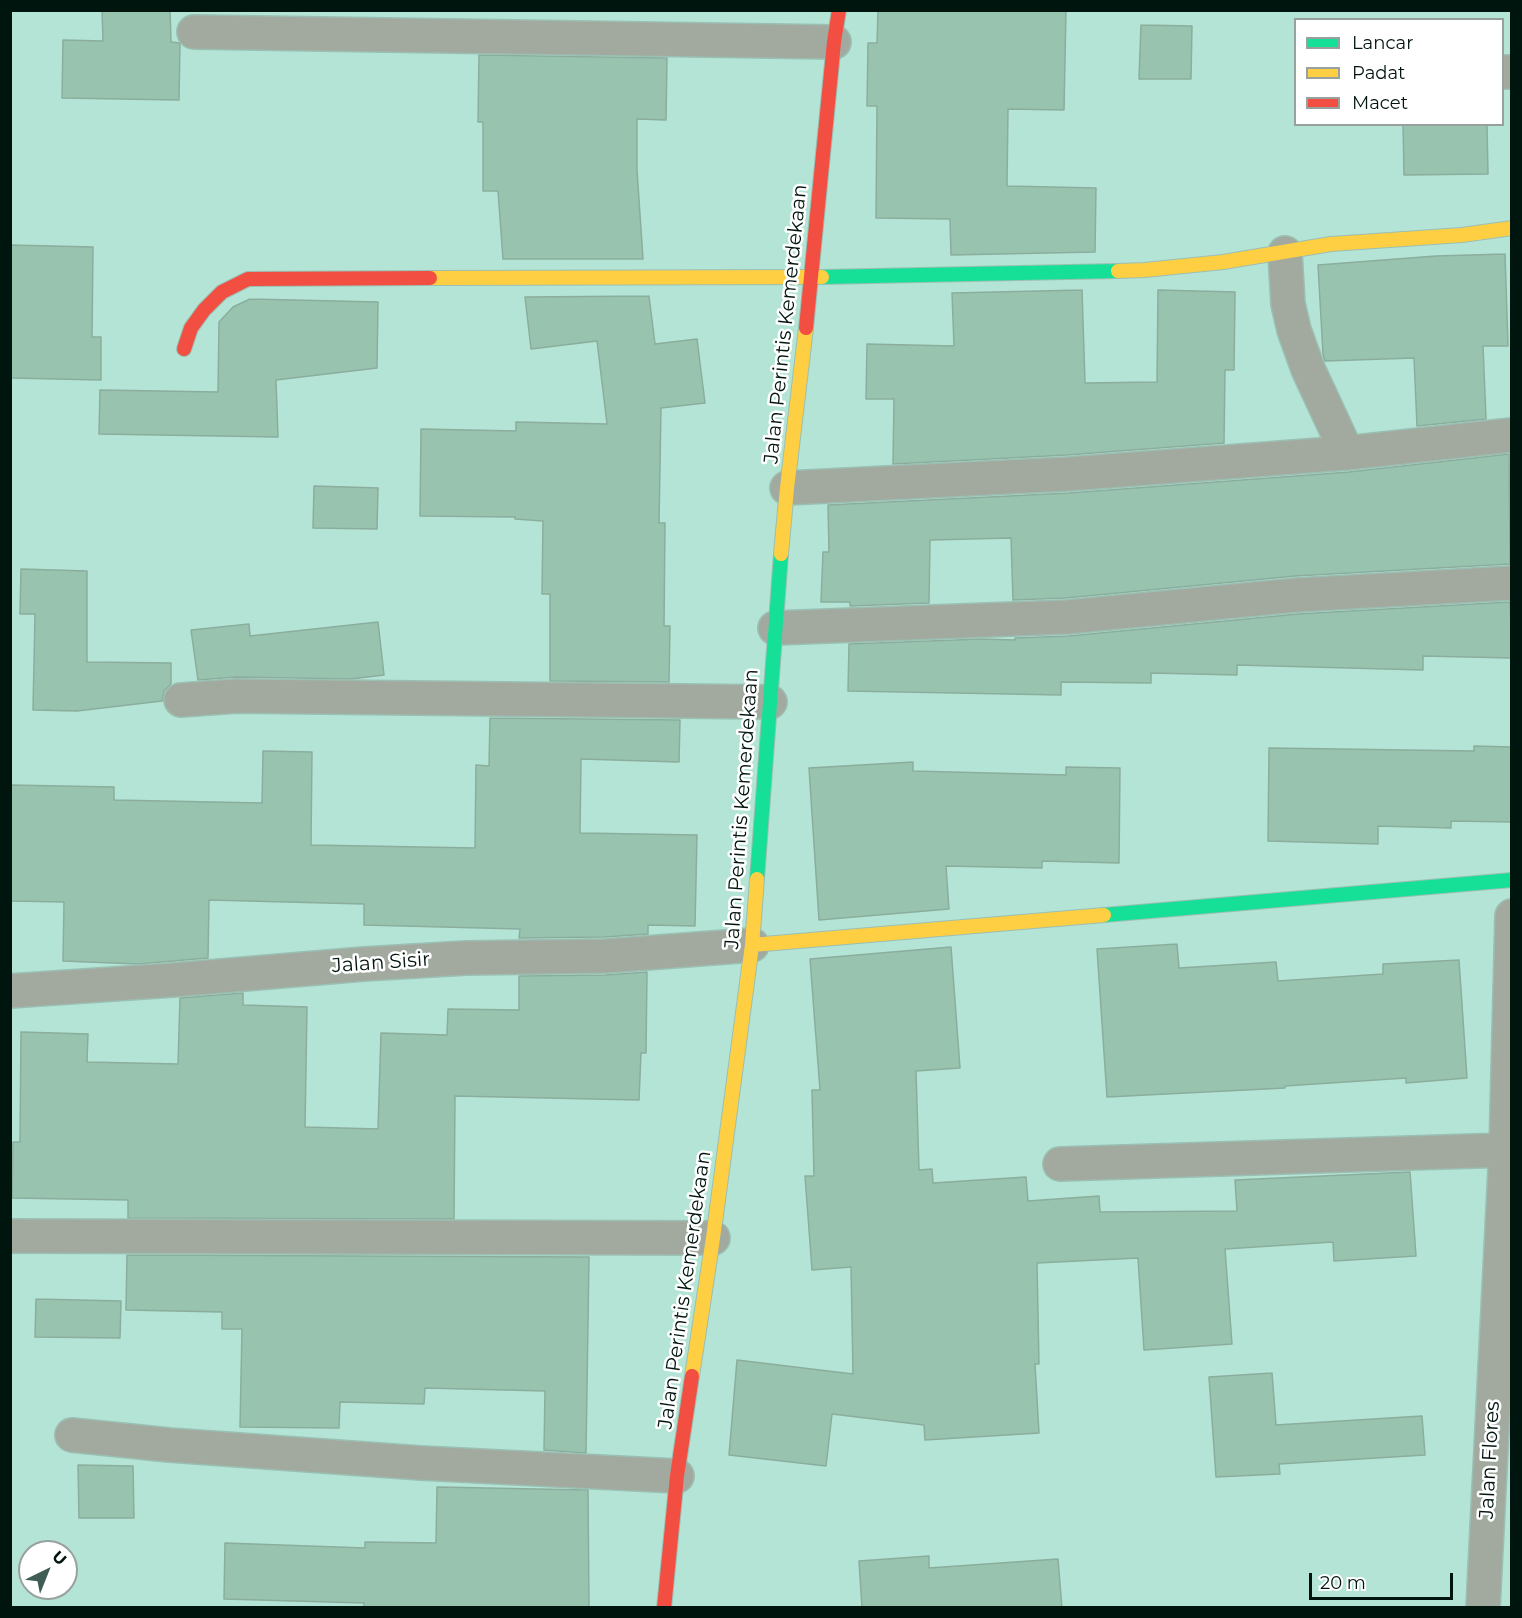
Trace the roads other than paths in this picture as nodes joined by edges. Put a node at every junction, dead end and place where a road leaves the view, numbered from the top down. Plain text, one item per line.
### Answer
1 (839, 10) edge
2 (194, 32) dead end
3 (834, 42) junction
4 (1512, 228) edge
5 (1286, 253) junction
6 (812, 277) junction
7 (184, 349) dead end
8 (1512, 435) edge
9 (1347, 453) junction
10 (787, 488) junction
11 (1512, 583) edge
12 (775, 628) junction
13 (180, 700) dead end
14 (770, 702) junction
15 (1512, 880) edge
16 (1512, 916) edge
17 (752, 945) junction
18 (10, 992) edge
19 (1506, 1150) junction
20 (1060, 1164) dead end
21 (10, 1236) edge
22 (713, 1238) junction
23 (72, 1435) dead end
24 (677, 1476) junction
25 (664, 1608) edge
26 (1483, 1608) edge

1 - 3 street, Jalan Perintis Kemerdekaan
2 - 3 street
3 - 6 street, Jalan Perintis Kemerdekaan
4 - 5 street
5 - 6 street
5 - 9 street
6 - 7 street
6 - 10 street, Jalan Perintis Kemerdekaan
8 - 9 street
9 - 10 street
10 - 12 street, Jalan Perintis Kemerdekaan
11 - 12 street
12 - 14 street, Jalan Perintis Kemerdekaan
13 - 14 street
14 - 17 street, Jalan Perintis Kemerdekaan
15 - 17 street
16 - 19 street, Jalan Flores
17 - 18 street, Jalan Sisir
17 - 22 street, Jalan Perintis Kemerdekaan
19 - 20 street
19 - 26 street, Jalan Flores
21 - 22 street
22 - 24 street, Jalan Perintis Kemerdekaan
23 - 24 street
24 - 25 street, Jalan Perintis Kemerdekaan

